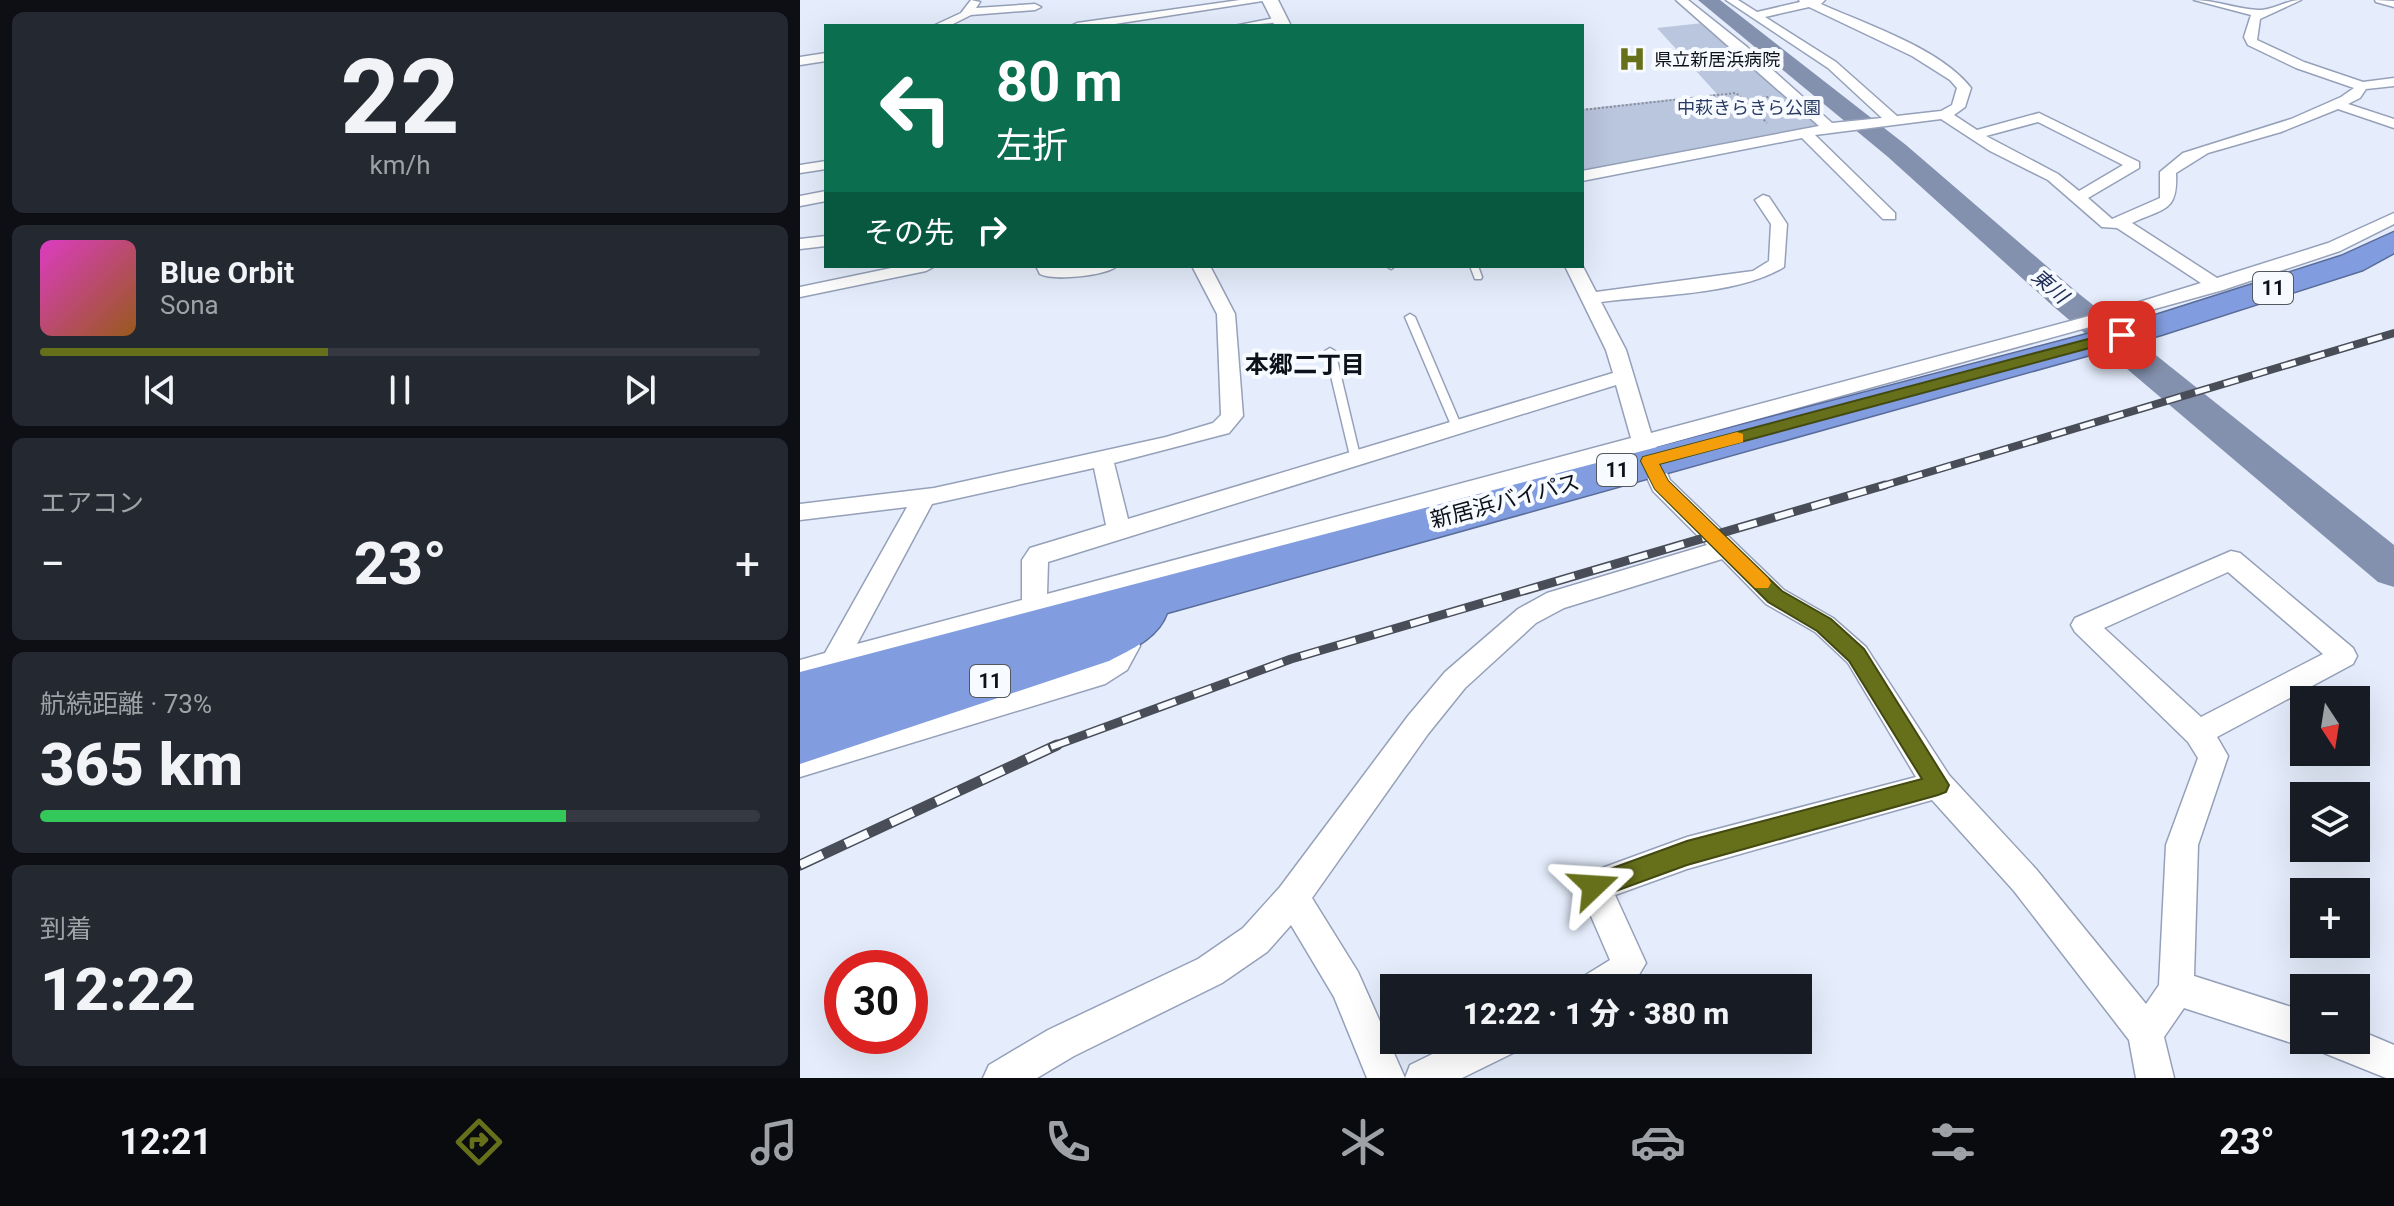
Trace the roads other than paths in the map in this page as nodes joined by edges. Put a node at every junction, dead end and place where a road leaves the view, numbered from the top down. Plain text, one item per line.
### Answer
1 (976, 0) edge
2 (1139, 0) edge
3 (1264, 0) edge
4 (1270, 0) edge
5 (1681, 0) edge
6 (1731, 0) edge
7 (2199, 0) edge
8 (2296, 0) edge
9 (2380, 0) edge
10 (1812, 1) edge
11 (2394, 4) edge
12 (1035, 7) dead end
13 (967, 12) junction
14 (2260, 14) junction
15 (1755, 16) junction
16 (1137, 18) junction
17 (1282, 23) edge
18 (943, 24) edge
19 (1092, 24) edge
20 (824, 57) edge
21 (800, 61) edge
22 (2394, 82) edge
23 (2362, 86) junction
24 (2337, 104) junction
25 (1944, 115) junction
26 (1888, 120) junction
27 (2394, 124) edge
28 (1832, 128) junction
29 (1806, 134) junction
30 (1974, 135) junction
31 (824, 165) edge
32 (800, 169) edge
33 (1584, 176) edge
34 (824, 196) edge
35 (2079, 197) junction
36 (1763, 200) dead end
37 (800, 201) edge
38 (1889, 216) dead end
39 (2394, 218) edge
40 (2120, 223) junction
41 (824, 241) edge
42 (2394, 241) edge
43 (800, 244) edge
44 (916, 268) edge
45 (1046, 268) edge
46 (1092, 268) edge
47 (1202, 268) edge
48 (1475, 268) edge
49 (1575, 268) edge
50 (1478, 277) dead end
51 (2217, 286) junction
52 (800, 292) edge
53 (1589, 298) junction
54 (1410, 317) dead end
55 (2139, 320) junction
56 (1330, 351) dead end
57 (1624, 377) junction
58 (1456, 425) junction
59 (1646, 451) junction
60 (1355, 456) junction
61 (1101, 459) junction
62 (924, 497) junction
63 (800, 512) edge
64 (1119, 531) junction
65 (1726, 549) junction
66 (1167, 594) junction
67 (1035, 606) junction
68 (1124, 630) junction
69 (800, 671) edge
70 (816, 678) edge
71 (2198, 733) junction
72 (800, 740) edge
73 (800, 764) edge
74 (1938, 785) junction
75 (1292, 899) junction
76 (1621, 974) edge
77 (2176, 988) junction
78 (2290, 1025) edge
79 (2145, 1032) junction
80 (2370, 1053) edge
81 (1472, 1054) edge
82 (2394, 1063) edge
83 (1002, 1078) edge
84 (1386, 1078) edge
85 (1423, 1078) edge
86 (2155, 1078) edge

1 - 13 street
2 - 16 street
3 - 16 street
4 - 17 street
5 - 28 street
6 - 15 street
7 - 14 street
8 - 14 street
9 - 11 street
10 - 15 street
10 - 25 street
12 - 13 street
13 - 18 street
14 - 23 street
15 - 26 street
16 - 19 street
20 - 21 street
22 - 23 street
23 - 24 street
24 - 27 street
24 - 40 street
25 - 26 street
25 - 30 street
26 - 28 street
28 - 29 street
29 - 33 street
29 - 38 street
30 - 35 street
30 - 35 street
31 - 32 street
34 - 37 street
35 - 40 street
36 - 53 street
39 - 51 street
40 - 51 street
41 - 43 street
42 - 55 highway, 新居浜バイパス / 11
44 - 52 street
45 - 46 street
47 - 61 street
48 - 50 lane
49 - 53 street
51 - 55 street
53 - 57 street
54 - 58 lane
55 - 59 highway, 新居浜バイパス / 11
56 - 60 lane
57 - 58 street
57 - 59 street
58 - 60 street
59 - 65 street
59 - 66 highway, 新居浜バイパス / 11
59 - 67 street
60 - 64 street
61 - 62 street
61 - 64 street
62 - 63 street
62 - 70 street
64 - 67 street
65 - 74 street
65 - 75 street
66 - 68 highway, 新居浜バイパス / 11
66 - 70 highway, 新居浜バイパス / 11
67 - 70 street
68 - 72 highway, 新居浜バイパス / 11
68 - 73 street
69 - 70 street
71 - 71 street
71 - 77 street
74 - 76 street
74 - 79 street
75 - 83 street
75 - 84 street
77 - 78 street
77 - 79 street
79 - 86 street
80 - 82 street
81 - 85 street

